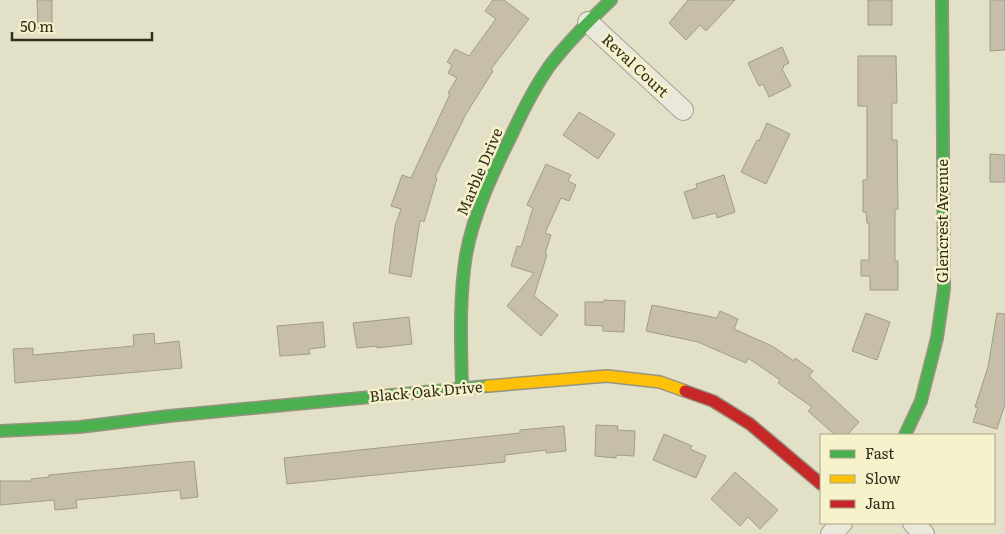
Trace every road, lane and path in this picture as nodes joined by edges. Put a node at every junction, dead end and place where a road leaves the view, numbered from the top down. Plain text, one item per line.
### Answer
1 (611, 0) edge
2 (942, 0) edge
3 (588, 22) junction
4 (683, 110) dead end
5 (462, 388) junction
6 (0, 431) edge
7 (905, 434) edge
8 (820, 483) edge
9 (914, 524) edge
10 (924, 534) edge

1 - 3 street, Marble Drive
2 - 7 street, Glencrest Avenue
3 - 4 street, Reval Court
3 - 5 street, Marble Drive
5 - 6 street, Black Oak Drive
5 - 8 street, Black Oak Drive
9 - 10 street

